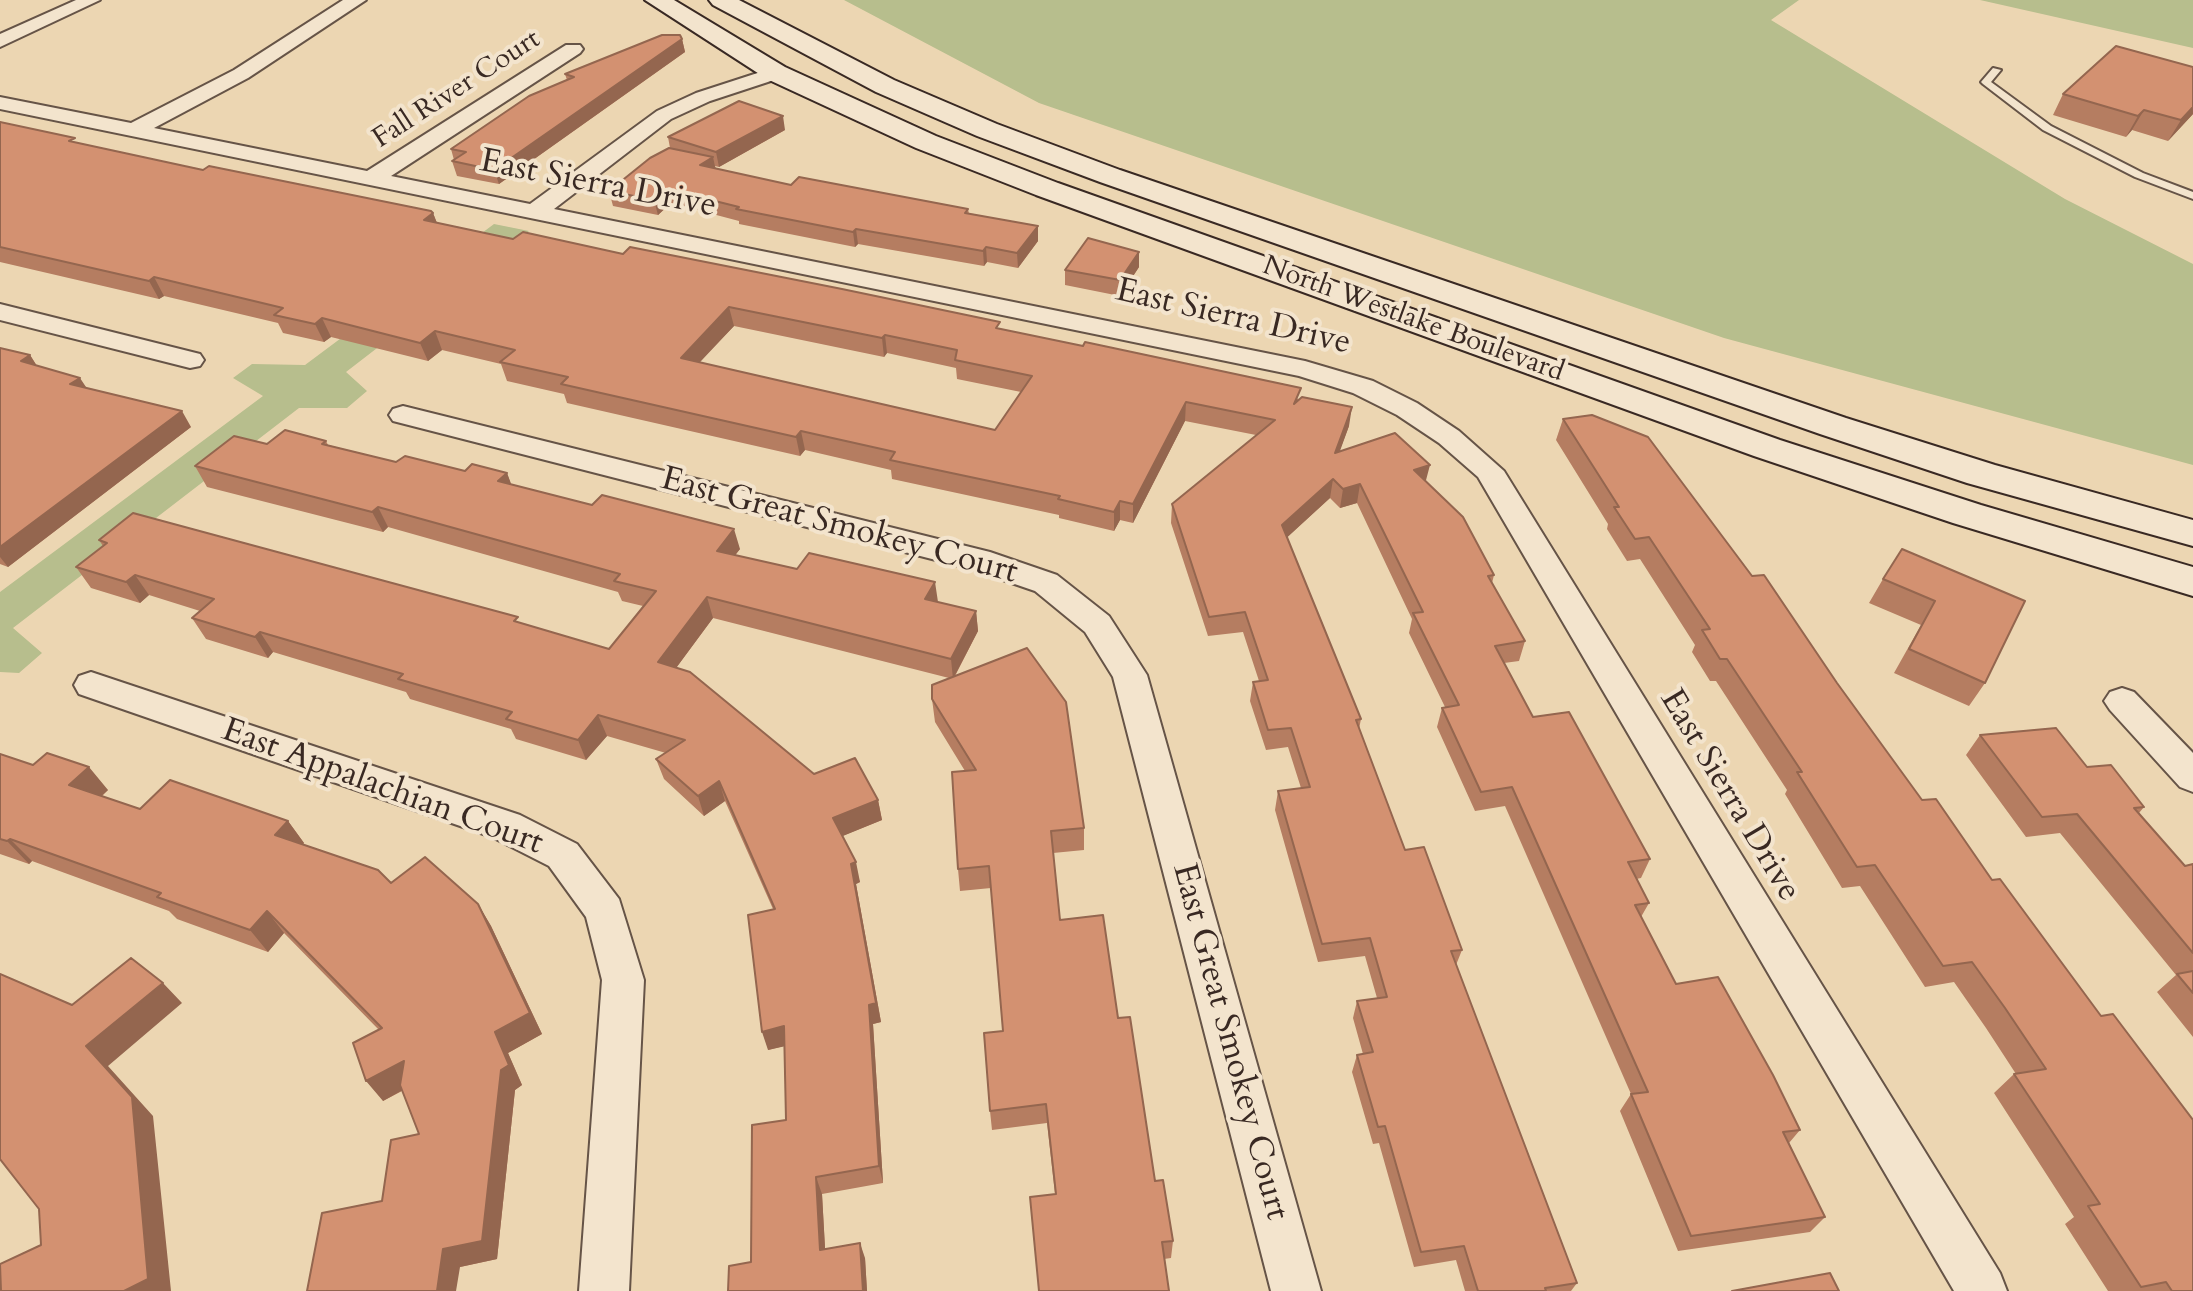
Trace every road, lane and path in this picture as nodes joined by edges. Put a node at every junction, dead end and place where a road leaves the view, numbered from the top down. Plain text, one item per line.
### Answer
1 (91, 0) edge
2 (357, 0) edge
3 (657, 0) edge
4 (721, 0) edge
5 (0, 41) edge
6 (573, 49) dead end
7 (1996, 70) dead end
8 (776, 73) junction
9 (0, 103) edge
10 (134, 130) junction
11 (372, 178) junction
12 (2193, 196) edge
13 (536, 211) junction
14 (0, 312) edge
15 (190, 360) dead end
16 (403, 415) dead end
17 (2193, 533) edge
18 (2193, 582) edge
19 (91, 685) dead end
20 (2122, 701) dead end
21 (2193, 777) edge
22 (604, 1291) edge
23 (1296, 1291) edge
24 (1982, 1291) edge

1 - 5 street
2 - 10 street
3 - 8 main road, North Westlake Boulevard
4 - 17 main road, North Westlake Boulevard
6 - 11 street, Fall River Court
7 - 12 lane
8 - 13 street
8 - 18 main road, North Westlake Boulevard
9 - 10 street, East Sierra Drive
10 - 11 street, East Sierra Drive
11 - 13 street, East Sierra Drive
13 - 24 street, East Sierra Drive
14 - 15 street
16 - 23 street, East Great Smokey Court
19 - 22 street, East Appalachian Court
20 - 21 street

